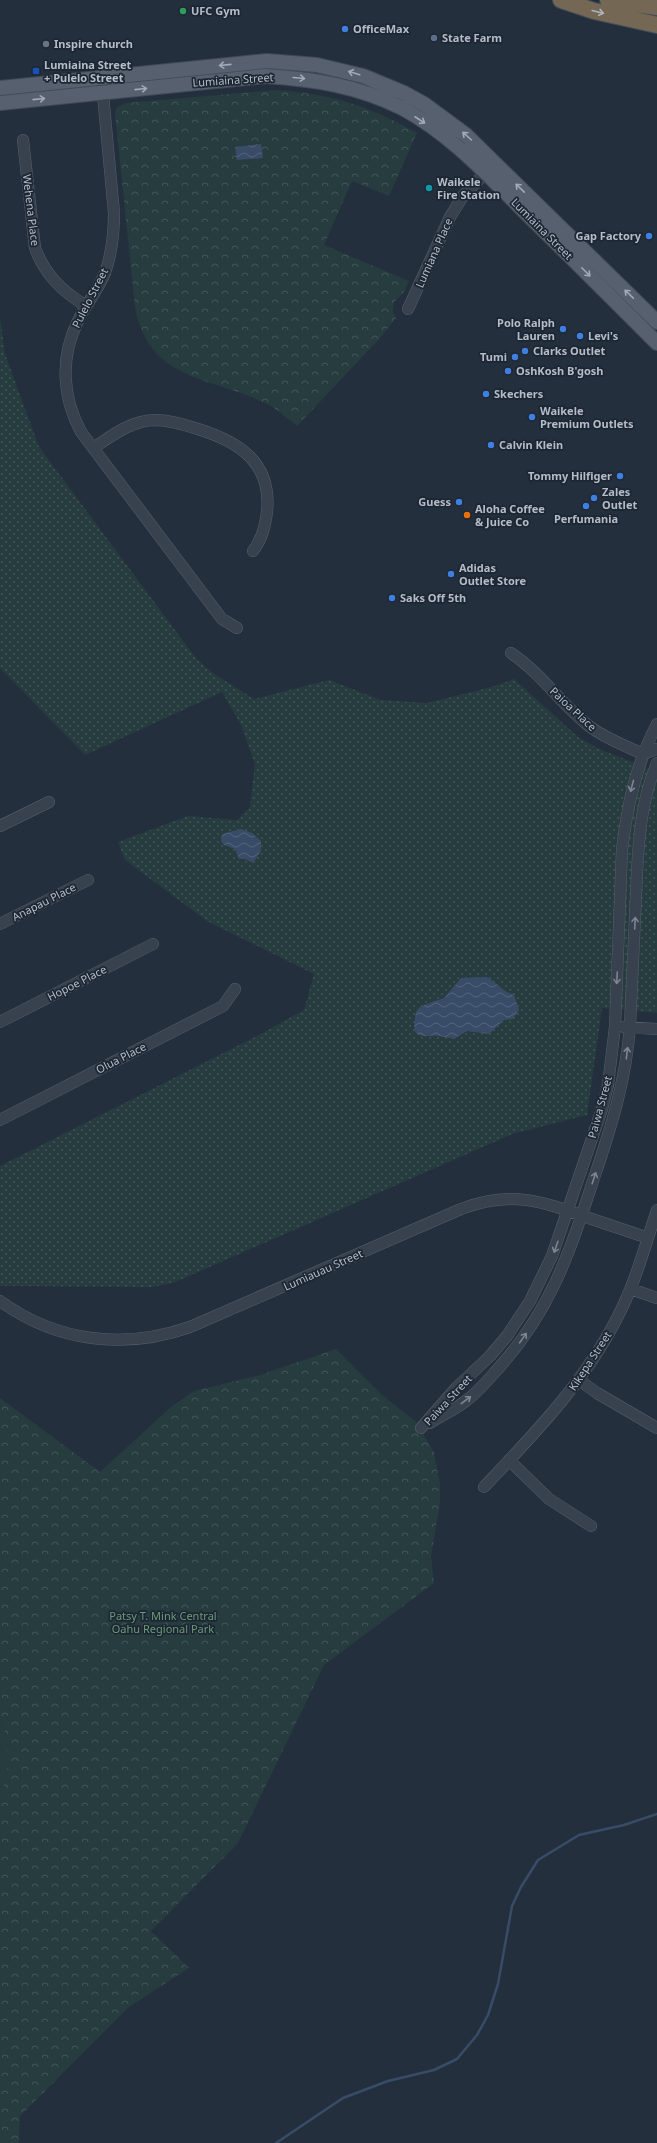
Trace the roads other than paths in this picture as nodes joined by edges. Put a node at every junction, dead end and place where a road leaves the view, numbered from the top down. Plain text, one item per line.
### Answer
1 (561, 0) edge
2 (608, 0) edge
3 (657, 7) edge
4 (657, 25) edge
5 (101, 78) junction
6 (0, 88) edge
7 (102, 93) junction
8 (0, 103) edge
9 (23, 140) dead end
10 (490, 168) junction
11 (86, 306) junction
12 (408, 309) dead end
13 (657, 322) edge
14 (657, 343) edge
15 (93, 448) junction
16 (253, 551) dead end
17 (237, 628) dead end
18 (511, 653) dead end
19 (657, 724) edge
20 (657, 749) edge
21 (643, 754) junction
22 (657, 763) edge
23 (651, 777) junction
24 (49, 802) dead end
25 (0, 826) edge
26 (88, 880) dead end
27 (0, 924) edge
28 (153, 944) dead end
29 (235, 989) dead end
30 (0, 1022) edge
31 (615, 1027) junction
32 (630, 1028) junction
33 (657, 1029) edge
34 (0, 1120) edge
35 (568, 1210) junction
36 (657, 1210) edge
37 (582, 1215) junction
38 (648, 1238) junction
39 (630, 1289) junction
40 (657, 1298) edge
41 (0, 1301) edge
42 (579, 1380) junction
43 (657, 1428) edge
44 (509, 1460) junction
45 (484, 1487) dead end
46 (591, 1526) dead end

1 -> 4 highway
2 - 3 highway
5 - 6 main road, Lumiaina Street
5 - 7 street, Pulelo Street
10 -> 5 main road, Lumiaina Street
8 -> 7 main road, Lumiaina Street
7 -> 10 main road, Lumiaina Street
7 - 11 street, Pulelo Street
9 - 11 street, Wehena Place
10 - 12 street, Lumiana Place
13 -> 10 main road, Lumiaina Street
10 -> 14 main road, Lumiaina Street
11 - 15 street, Pulelo Street
15 - 16 street
15 - 17 street, Pulelo Street
18 - 21 street, Paioa Place
19 - 21 street, Paiwa Street
20 - 21 street
21 - 23 street
21 -> 31 street, Paiwa Street
22 - 23 street, Paiwa Street
32 -> 23 street, Paiwa Street
24 - 25 street
26 - 27 street, Anapau Place
28 - 30 street, Hopoe Place
29 - 34 street, Olua Place
31 - 32 street
31 - 35 street, Paiwa Street
32 - 33 street
37 -> 32 street, Paiwa Street
35 - 37 street, Lumiauau Street
35 -> 37 street, Paiwa Street
35 - 41 street, Lumiauau Street
36 - 38 street, Kikepa Street
37 - 38 street, Lumiauau Street
38 - 39 street, Kikepa Street
39 - 40 street
39 - 42 street, Kikepa Street
42 - 43 street
42 - 44 street, Kikepa Street
44 - 45 street, Kikepa Street
44 - 46 street

